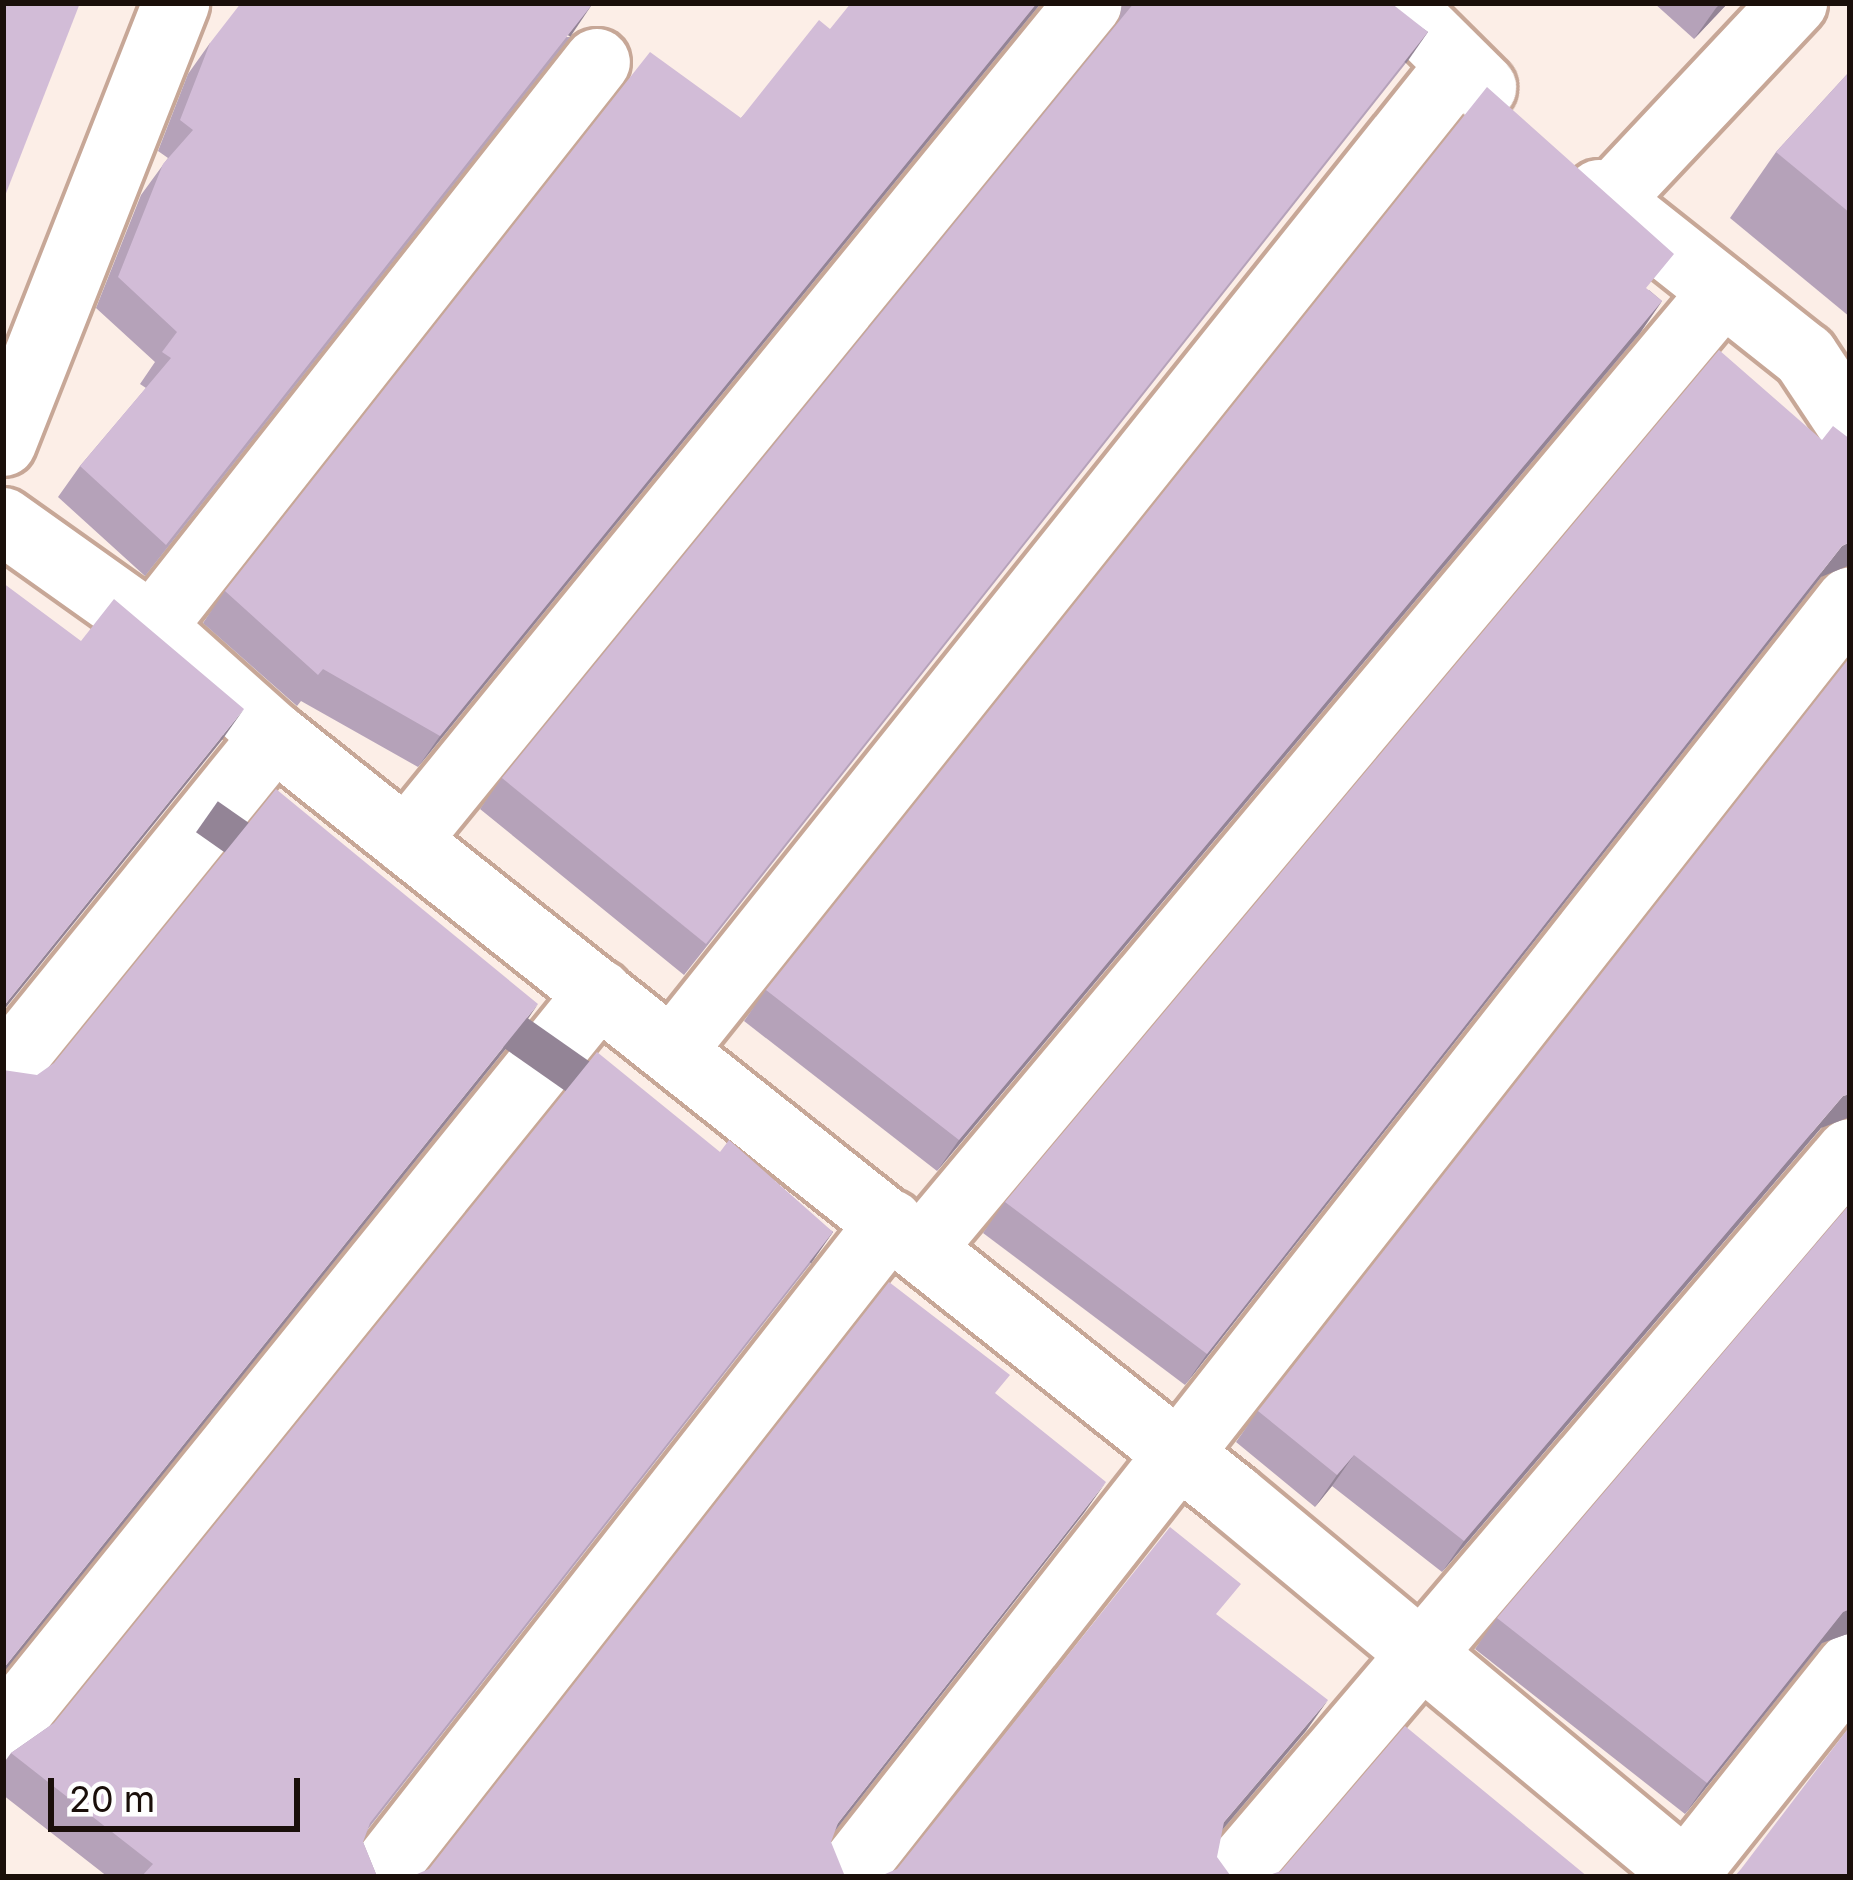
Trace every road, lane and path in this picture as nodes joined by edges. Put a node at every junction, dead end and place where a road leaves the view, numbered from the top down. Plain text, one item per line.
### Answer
1 (176, 3) edge
2 (1089, 3) edge
3 (1398, 3) edge
4 (1793, 3) edge
5 (597, 62) dead end
6 (1459, 66) junction
7 (1608, 202) junction
8 (1723, 292) junction
9 (1850, 424) edge
10 (3, 443) edge
11 (3, 521) edge
12 (1850, 600) edge
13 (152, 627) junction
14 (274, 736) junction
15 (406, 841) junction
16 (599, 993) junction
17 (672, 1051) junction
18 (3, 1071) edge
19 (1850, 1152) edge
20 (905, 1236) junction
21 (1183, 1456) junction
22 (1418, 1651) junction
23 (1850, 1666) edge
24 (3, 1731) edge
25 (1668, 1870) edge
26 (378, 1877) edge
27 (845, 1877) edge
28 (1232, 1877) edge

1 - 10 street
2 - 15 street
3 - 6 street
4 - 7 street
5 - 13 street
6 - 7 street
6 - 17 street
7 - 8 street
8 - 9 street
8 - 20 street
11 - 13 street
12 - 21 street
13 - 14 street
14 - 15 street
14 - 18 street
15 - 16 street
16 - 17 street
16 - 24 street
17 - 20 street
19 - 22 street
20 - 21 street
20 - 26 street
21 - 22 street
21 - 27 street
22 - 25 street
22 - 28 street
23 - 25 street

